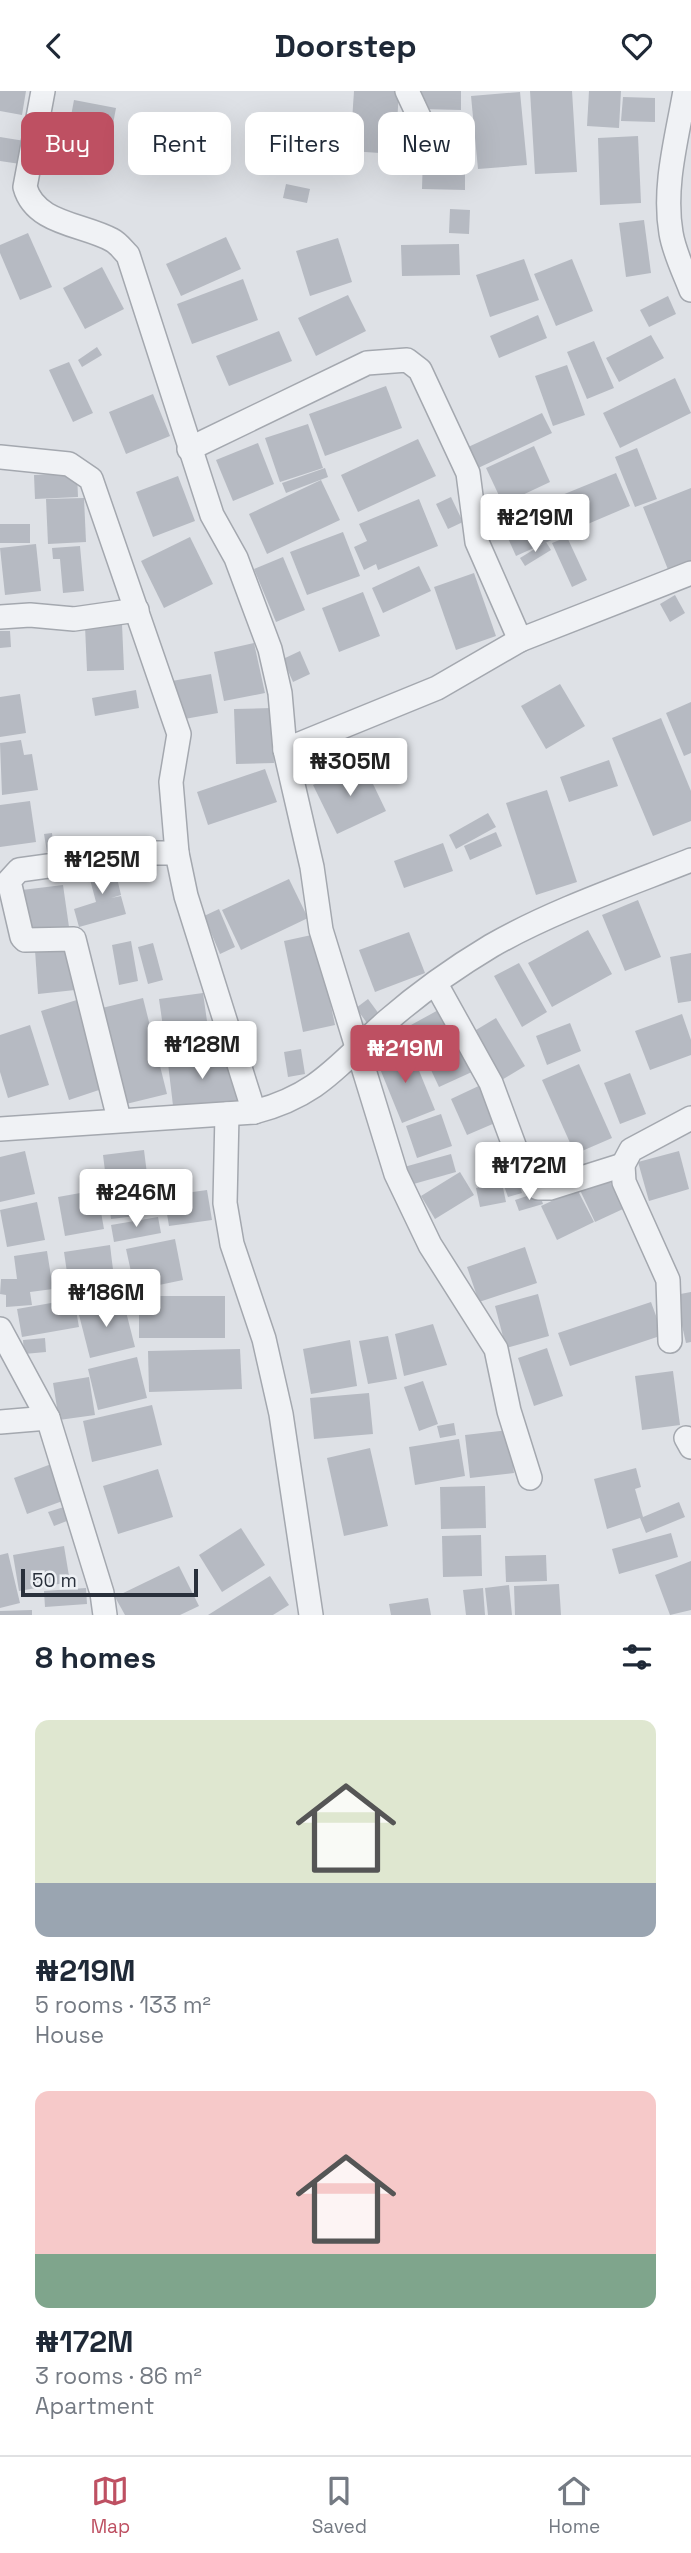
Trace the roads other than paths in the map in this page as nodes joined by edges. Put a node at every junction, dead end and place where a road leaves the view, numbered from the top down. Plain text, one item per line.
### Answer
1 (43, 91) edge
2 (407, 91) edge
3 (685, 91) edge
4 (417, 112) edge
5 (691, 291) edge
6 (189, 449) junction
7 (0, 457) edge
8 (691, 573) edge
9 (137, 610) junction
10 (0, 617) edge
11 (520, 640) junction
12 (285, 750) junction
13 (177, 853) junction
14 (691, 860) edge
15 (436, 984) junction
16 (357, 1052) junction
17 (254, 1112) junction
18 (227, 1114) junction
19 (691, 1118) edge
20 (118, 1119) junction
21 (0, 1129) edge
22 (623, 1165) junction
23 (0, 1329) edge
24 (670, 1341) dead end
25 (48, 1418) junction
26 (0, 1422) edge
27 (530, 1478) dead end
28 (105, 1615) edge
29 (311, 1615) edge

1 - 6 street
2 - 4 street
3 - 5 street
6 - 11 street
6 - 12 street
7 - 9 street
8 - 11 street
9 - 10 street
9 - 13 street
11 - 12 street
12 - 16 street
13 - 17 street
13 - 20 street
14 - 15 street
15 - 16 street
15 - 22 street
16 - 17 street
16 - 27 street
17 - 18 street
18 - 20 street
18 - 29 street
19 - 22 street
20 - 21 street
22 - 24 street
23 - 25 street
25 - 26 street
25 - 28 street

